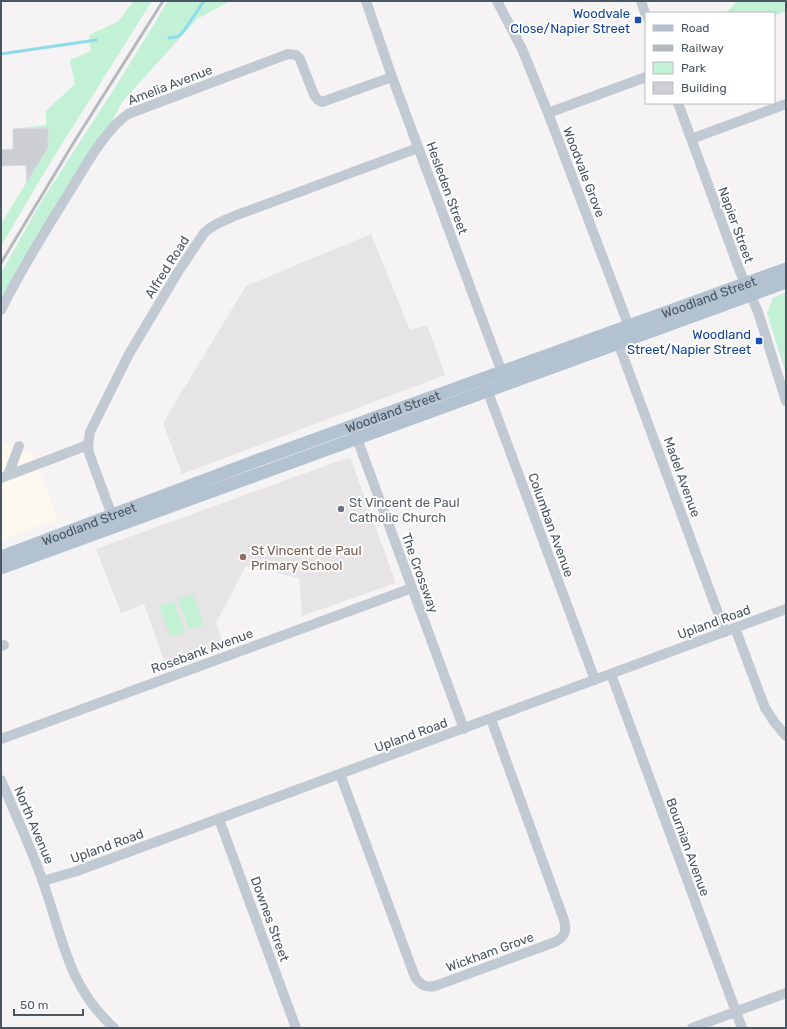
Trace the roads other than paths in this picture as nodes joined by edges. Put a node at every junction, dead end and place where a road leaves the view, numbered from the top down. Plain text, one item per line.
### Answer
1 (366, 1) edge
2 (497, 1) edge
3 (641, 1) edge
4 (645, 13) edge
5 (392, 77) junction
6 (645, 78) edge
7 (678, 104) edge
8 (786, 104) edge
9 (548, 113) junction
10 (691, 139) junction
11 (418, 148) junction
12 (786, 269) edge
13 (786, 282) edge
14 (748, 290) junction
15 (1, 310) edge
16 (631, 332) junction
17 (616, 337) junction
18 (504, 378) junction
19 (485, 385) junction
20 (786, 401) edge
21 (352, 426) junction
22 (357, 439) junction
23 (88, 445) junction
24 (19, 446) dead end
25 (4, 476) edge
26 (114, 521) junction
27 (1, 557) edge
28 (1, 568) edge
29 (412, 588) junction
30 (786, 610) edge
31 (735, 628) junction
32 (725, 632) junction
33 (611, 674) junction
34 (594, 680) junction
35 (491, 719) junction
36 (464, 729) junction
37 (786, 736) edge
38 (1, 739) edge
39 (340, 774) junction
40 (1, 780) edge
41 (219, 819) junction
42 (43, 881) junction
43 (786, 993) edge
44 (736, 1012) junction
45 (114, 1028) edge
46 (296, 1028) edge
47 (692, 1028) edge
48 (742, 1028) edge

1 - 5 street, Hesleden Street
2 - 9 street, Woodvale Grove
3 - 4 street
5 - 11 street, Hesleden Street
5 - 15 street, Amelia Avenue
6 - 9 street
7 - 10 street, Napier Street
8 - 10 street
9 - 16 street, Woodvale Grove
10 - 14 street, Napier Street
11 - 18 street, Hesleden Street
11 - 23 street, Alfred Road
12 - 14 main road, Woodland Street
13 - 14 main road, Woodland Street
14 - 16 main road, Woodland Street
14 - 20 street, Napier Street
16 - 17 main road, Woodland Street
17 - 18 main road, Woodland Street
17 - 32 street, Madel Avenue
18 - 19 main road, Woodland Street
19 - 21 main road, Woodland Street
19 - 22 main road, Woodland Street
19 - 34 street, Columban Avenue
21 - 22 street, The Crossway
21 - 26 main road, Woodland Street
22 - 26 main road, Woodland Street
22 - 29 street, The Crossway
23 - 25 street
23 - 26 street, Alfred Road
24 - 25 street
26 - 27 main road, Woodland Street
26 - 28 main road, Woodland Street
29 - 36 street, The Crossway
29 - 38 street, Rosebank Avenue
30 - 31 street, Upland Road
31 - 32 street, Upland Road
31 - 37 street
32 - 33 street, Upland Road
33 - 34 street, Upland Road
33 - 44 street, Bournian Avenue
34 - 35 street, Upland Road
35 - 36 street, Upland Road
35 - 39 street, Wickham Grove
36 - 39 street, Upland Road
39 - 41 street, Upland Road
40 - 42 street, North Avenue
41 - 42 street, Upland Road
41 - 46 street, Downes Street
42 - 45 street, North Avenue
43 - 44 street
44 - 47 street
44 - 48 street, Bournian Avenue

